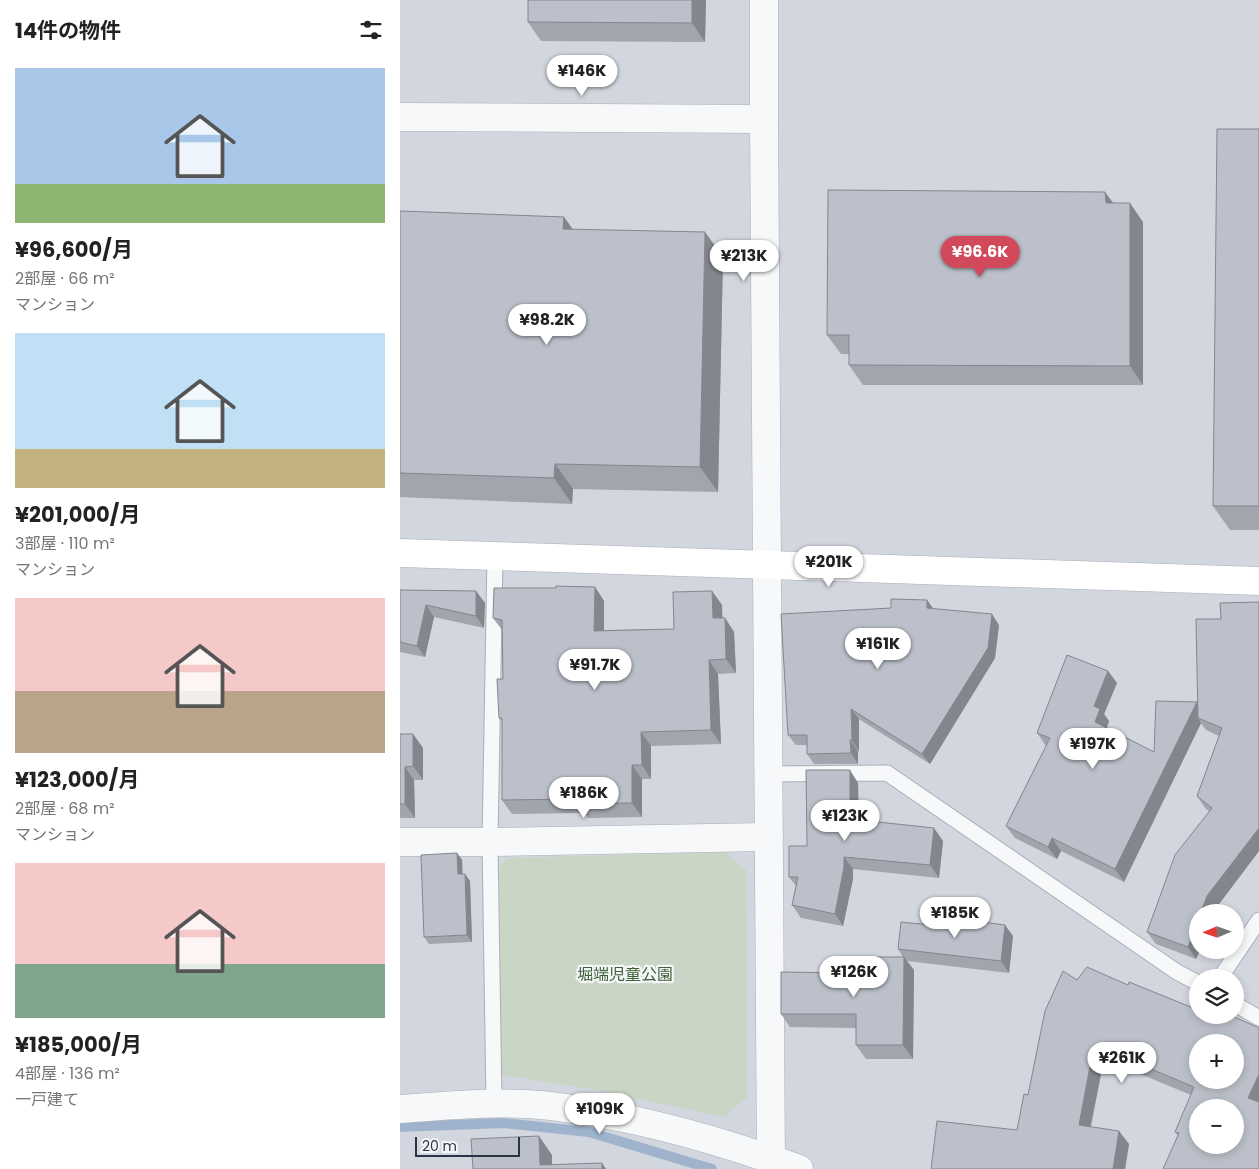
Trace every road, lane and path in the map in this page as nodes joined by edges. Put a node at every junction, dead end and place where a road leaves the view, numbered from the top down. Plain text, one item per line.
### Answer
1 (764, 0) edge
2 (400, 117) edge
3 (764, 119) junction
4 (400, 553) edge
5 (495, 556) junction
6 (768, 565) junction
7 (1259, 581) edge
8 (768, 774) junction
9 (769, 837) junction
10 (400, 842) edge
11 (490, 842) junction
12 (1259, 920) edge
13 (1226, 969) edge
14 (1189, 979) edge
15 (1244, 1009) edge
16 (1259, 1018) edge
17 (494, 1104) junction
18 (400, 1109) edge
19 (771, 1164) edge
20 (799, 1169) edge

1 - 3 street
2 - 3 street
3 - 6 street
4 - 5 street
5 - 6 street
5 - 11 lane
6 - 7 street
6 - 8 street
8 - 9 street
8 - 14 lane
9 - 11 street
9 - 19 street
10 - 11 street
11 - 17 lane
12 - 13 lane
15 - 16 lane
17 - 18 street
17 - 19 street
19 - 20 street

